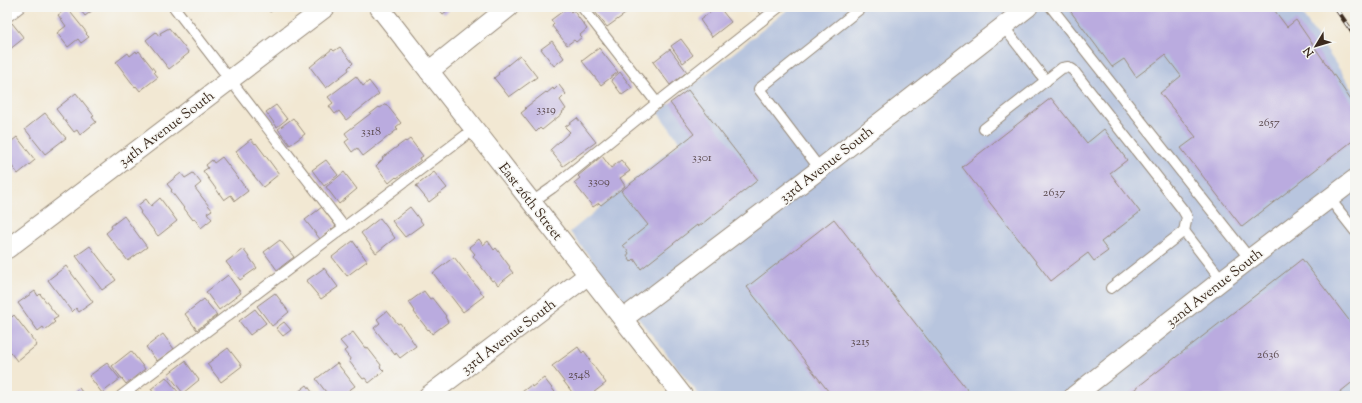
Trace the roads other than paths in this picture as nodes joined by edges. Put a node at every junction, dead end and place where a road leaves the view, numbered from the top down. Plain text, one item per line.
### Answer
1 (20, 7) edge
2 (174, 7) edge
3 (326, 7) edge
4 (379, 7) edge
5 (508, 7) edge
6 (582, 7) edge
7 (779, 7) edge
8 (862, 7) edge
9 (1028, 7) edge
10 (1051, 7) edge
11 (7, 17) edge
12 (1003, 26) junction
13 (429, 71) junction
14 (230, 79) junction
15 (1046, 81) junction
16 (657, 103) junction
17 (474, 129) junction
18 (984, 129) dead end
19 (820, 169) junction
20 (1355, 179) edge
21 (1329, 198) junction
22 (532, 202) junction
23 (344, 227) junction
24 (1184, 231) junction
25 (1355, 231) edge
26 (7, 249) edge
27 (1250, 259) junction
28 (588, 275) junction
29 (1222, 280) junction
30 (1111, 288) dead end
31 (623, 319) junction
32 (121, 396) edge
33 (428, 396) edge
34 (682, 396) edge
35 (1074, 396) edge

1 - 11 lane
2 - 14 lane
3 - 14 street, 34th Avenue South
4 - 13 street, East 26th Street
5 - 13 street
6 - 16 lane
7 - 16 lane
8 - 19 lane
9 - 12 street, 33rd Avenue South
10 - 27 lane
12 - 15 lane
12 - 19 street, 33rd Avenue South
13 - 17 street, East 26th Street
14 - 23 lane
14 - 26 street, 34th Avenue South
15 - 18 lane
15 - 24 lane
16 - 22 lane
17 - 22 street, East 26th Street
17 - 23 lane
19 - 31 street, 33rd Avenue South
20 - 21 street, 32nd Avenue South
21 - 25 lane
21 - 27 street, 32nd Avenue South
22 - 28 street, East 26th Street
23 - 32 lane
24 - 29 lane
24 - 30 lane
27 - 29 street, 32nd Avenue South
28 - 31 street, East 26th Street
28 - 33 street, 33rd Avenue South
29 - 35 street, 32nd Avenue South
31 - 34 street, East 26th Street

